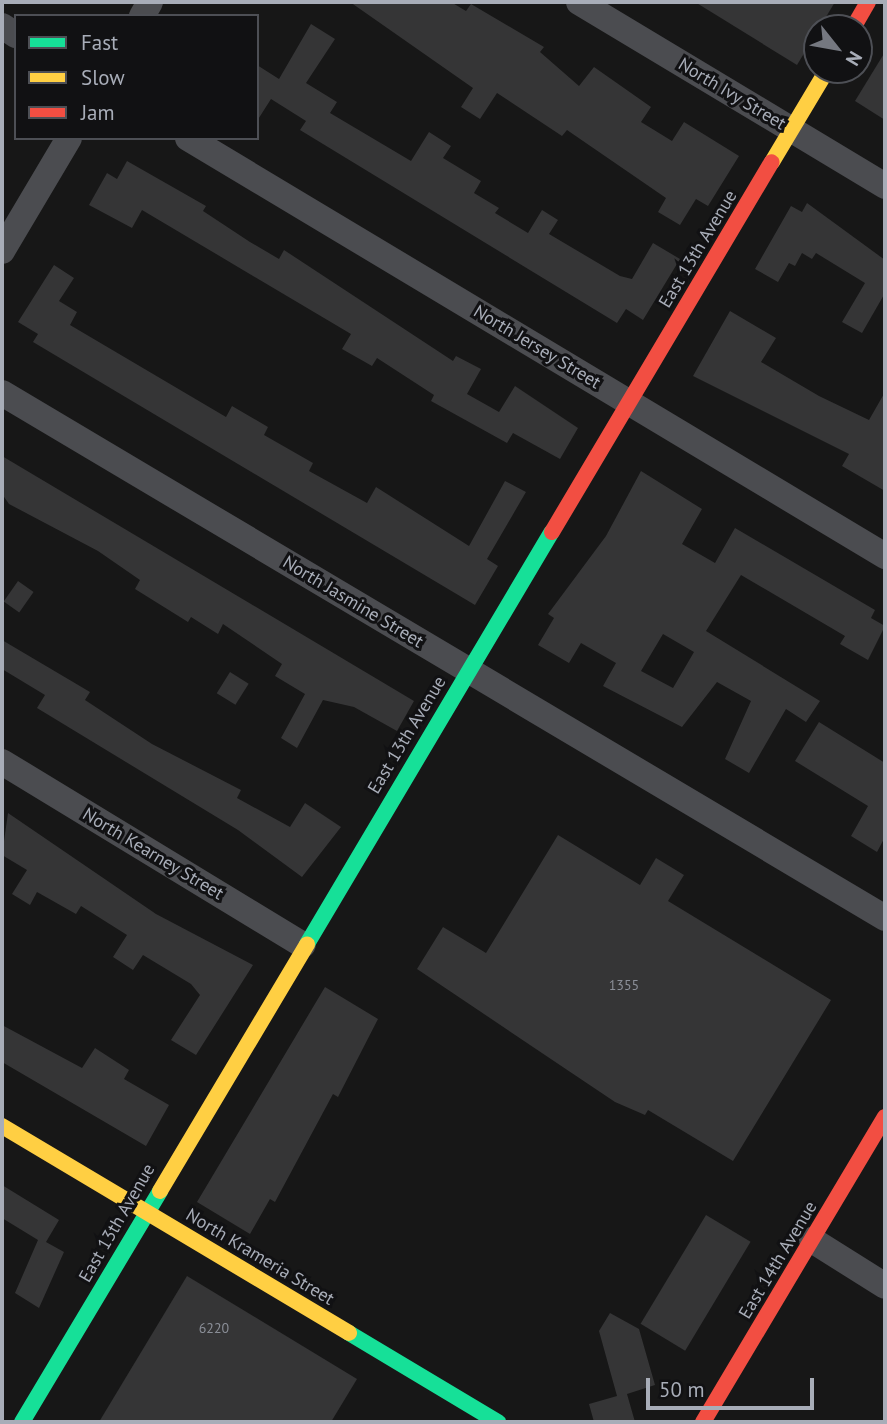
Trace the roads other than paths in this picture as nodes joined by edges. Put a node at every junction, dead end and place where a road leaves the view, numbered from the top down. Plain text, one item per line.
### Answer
1 (579, 2) edge
2 (819, 84) edge
3 (791, 130) junction
4 (68, 140) edge
5 (191, 140) edge
6 (885, 186) edge
7 (2, 251) edge
8 (2, 393) edge
9 (629, 403) junction
10 (885, 556) edge
11 (468, 671) junction
12 (2, 762) edge
13 (885, 918) edge
14 (303, 945) junction
15 (885, 1117) edge
16 (2, 1126) edge
17 (146, 1212) junction
18 (812, 1240) junction
19 (885, 1286) edge
20 (22, 1422) edge
21 (498, 1422) edge
22 (703, 1422) edge

1 - 3 street, North Ivy Street
2 - 3 main road, East 13th Avenue
3 - 6 street, North Ivy Street
3 - 9 main road, East 13th Avenue
4 - 7 street
5 - 9 street, North Jersey Street
8 - 11 street, North Jasmine Street
9 - 10 street, North Jersey Street
9 - 11 main road, East 13th Avenue
11 - 13 street, North Jasmine Street
11 - 14 main road, East 13th Avenue
12 - 14 street, North Kearney Street
14 - 17 main road, East 13th Avenue
15 - 18 main road, East 14th Avenue
16 - 17 main road, North Krameria Street
17 - 20 main road, East 13th Avenue
17 - 21 main road, North Krameria Street
18 - 19 street
18 - 22 main road, East 14th Avenue

